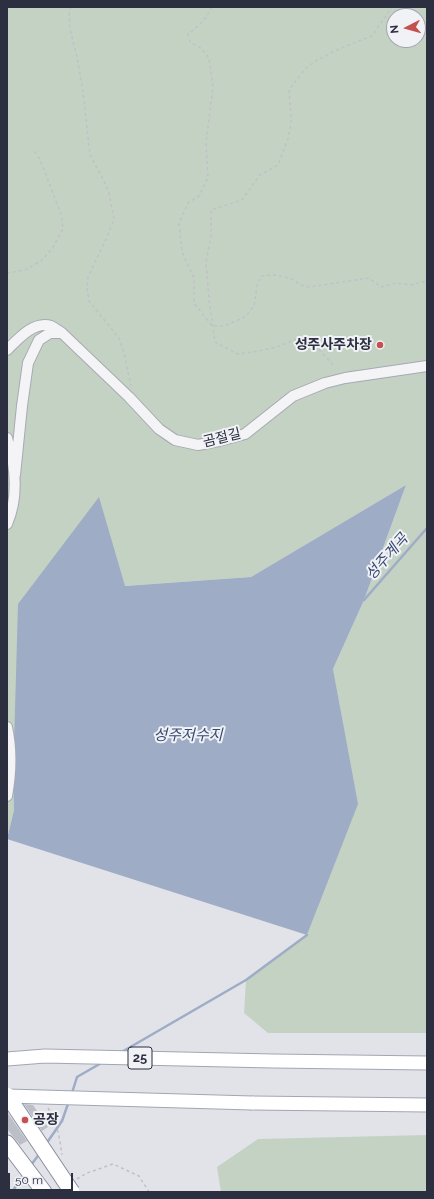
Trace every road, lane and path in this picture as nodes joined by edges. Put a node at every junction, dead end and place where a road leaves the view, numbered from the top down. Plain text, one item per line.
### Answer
1 (71, 7) edge
2 (212, 7) edge
3 (392, 7) edge
4 (32, 149) dead end
5 (7, 273) edge
6 (427, 282) edge
7 (212, 326) junction
8 (62, 333) junction
9 (7, 350) edge
10 (333, 365) dead end
11 (427, 366) edge
12 (134, 402) junction
13 (7, 438) edge
14 (15, 476) junction
15 (7, 524) edge
16 (7, 727) edge
17 (7, 796) edge
18 (7, 1059) edge
19 (427, 1063) edge
20 (7, 1096) edge
21 (427, 1104) edge
22 (47, 1106) dead end
23 (7, 1144) edge
24 (62, 1161) dead end
25 (74, 1186) edge
26 (44, 1192) edge
27 (149, 1192) edge

1 - 12 path
2 - 7 path
3 - 7 path
4 - 5 path
6 - 7 path
7 - 10 path
8 - 9 street, 곰절길
8 - 12 street, 곰절길
8 - 14 street
11 - 12 street, 곰절길
13 - 14 street
14 - 15 street
16 - 17 street
18 - 19 main road, 25
20 - 21 main road, bridge
20 - 25 highway, bridge
22 - 24 path
23 - 26 highway
25 - 27 path

